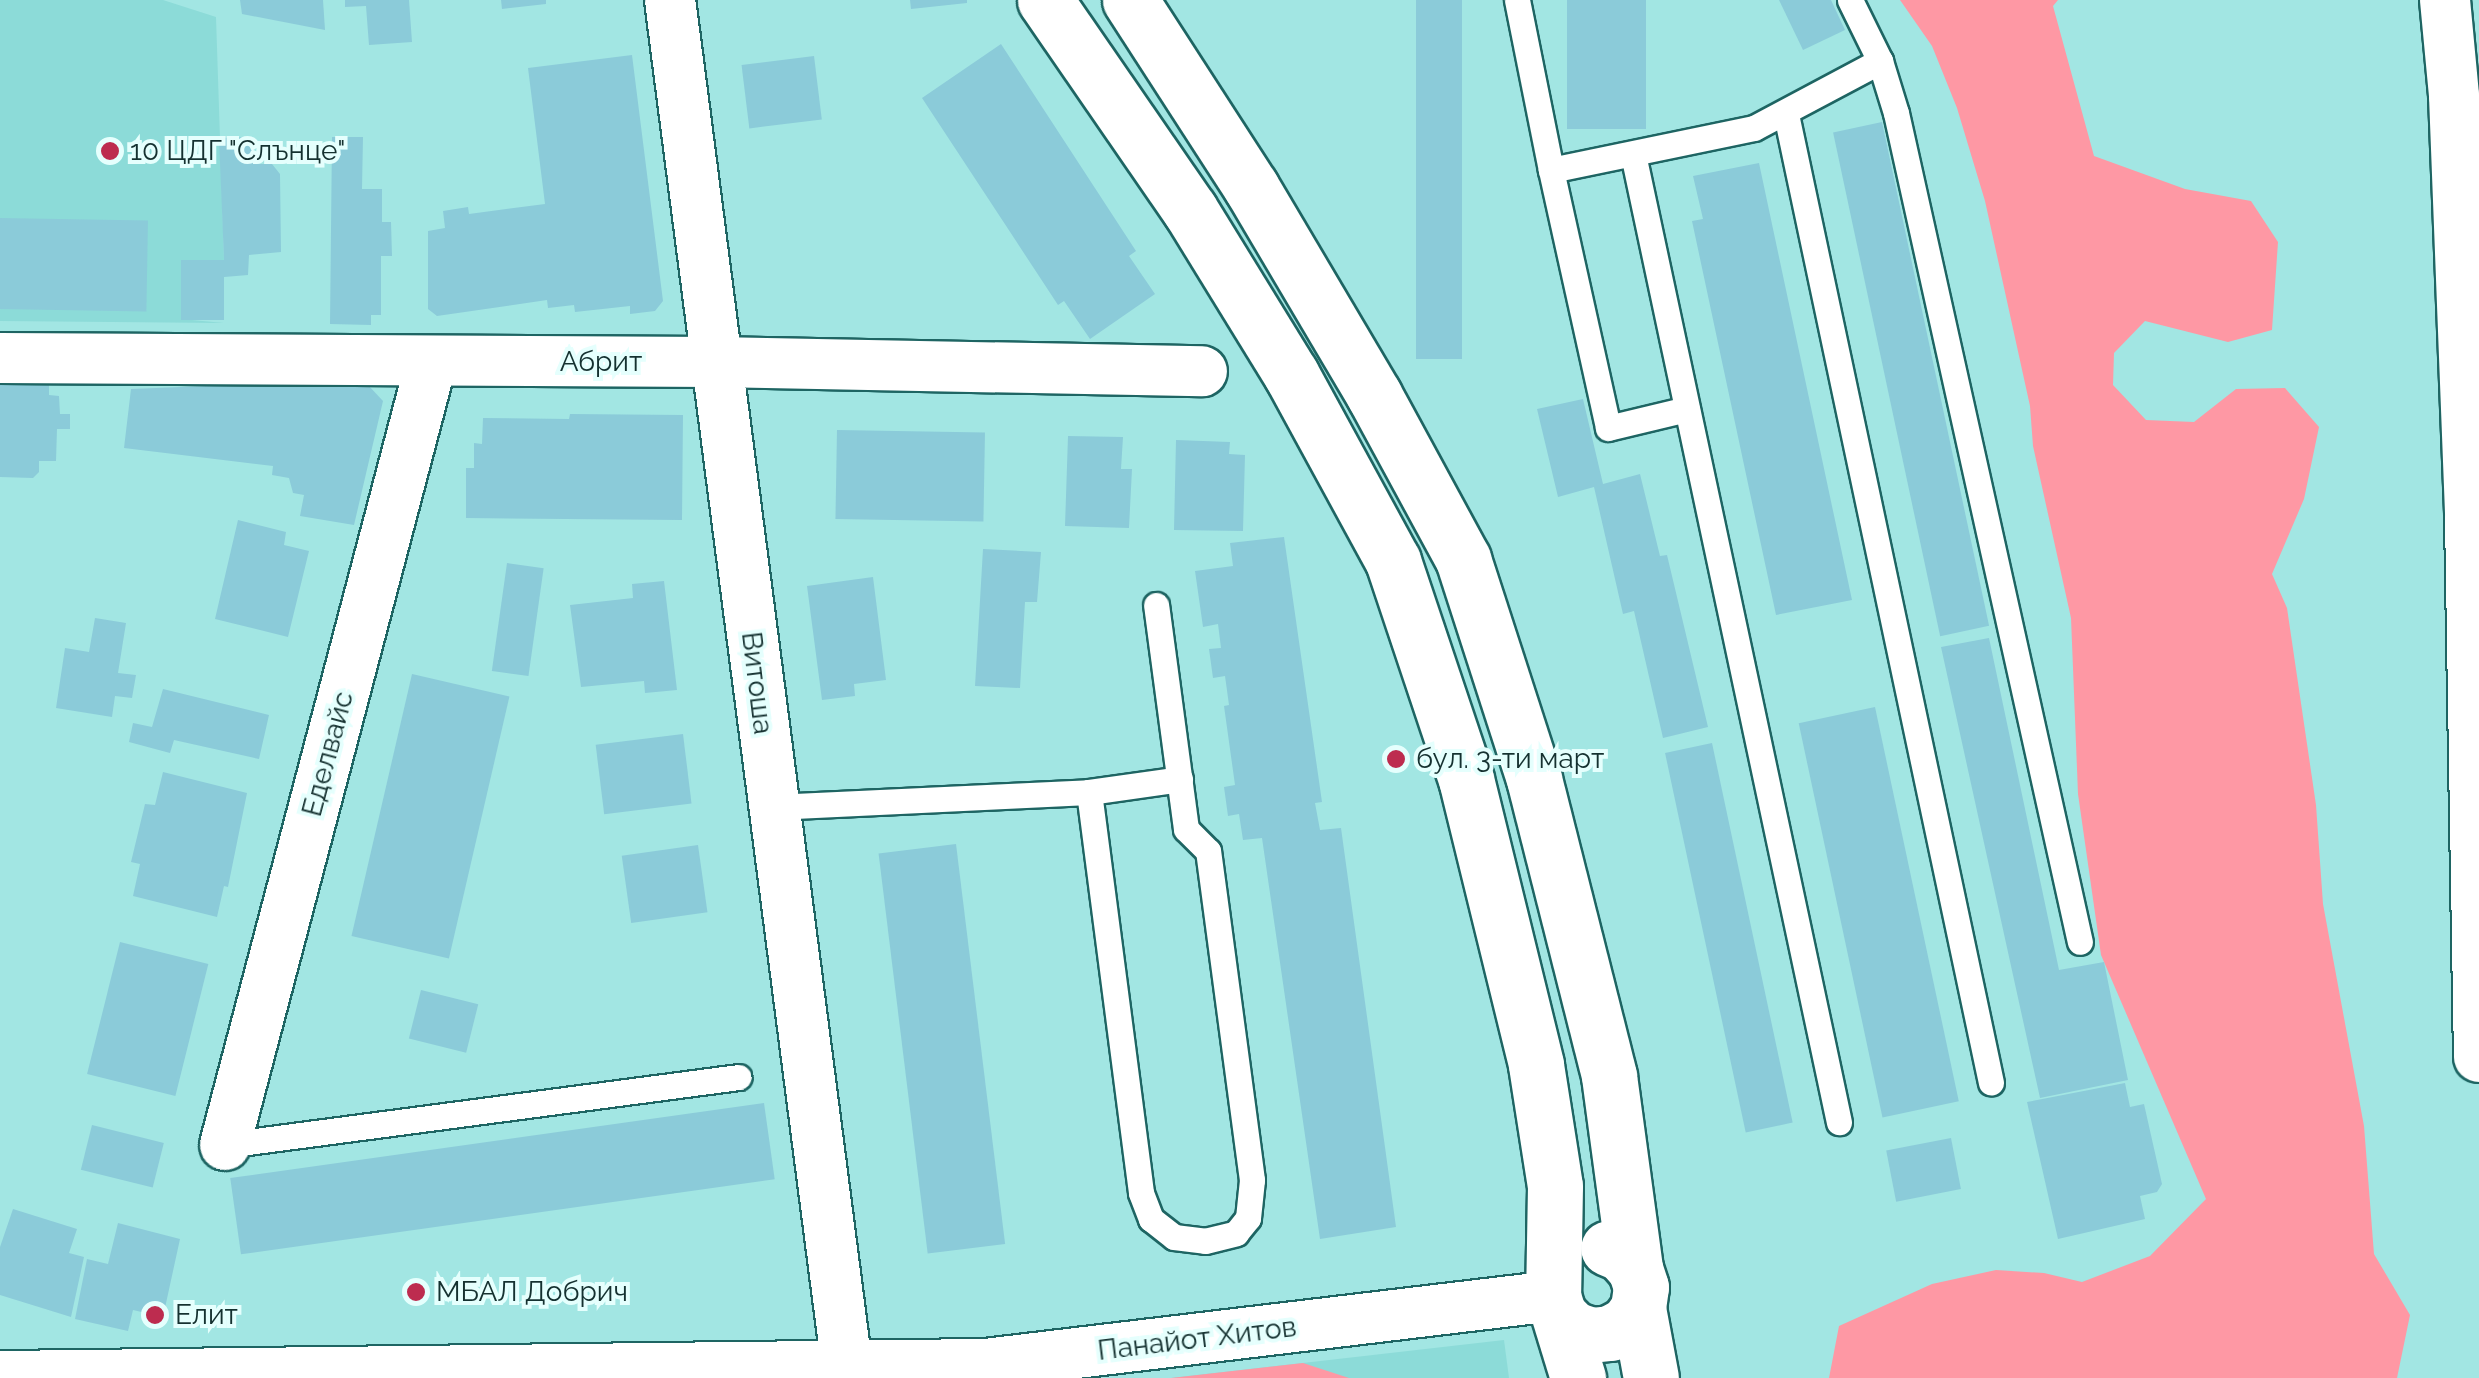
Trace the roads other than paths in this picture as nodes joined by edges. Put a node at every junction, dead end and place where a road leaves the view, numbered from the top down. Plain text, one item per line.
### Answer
1 (670, 0) edge
2 (1045, 0) edge
3 (1130, 0) edge
4 (1517, 0) edge
5 (1850, 0) edge
6 (2445, 0) edge
7 (1880, 61) junction
8 (1786, 114) junction
9 (1633, 154) junction
10 (1551, 170) junction
11 (0, 358) edge
12 (716, 362) junction
13 (431, 363) junction
14 (1202, 372) dead end
15 (1686, 410) junction
16 (1156, 605) dead end
17 (1180, 779) junction
18 (1090, 792) junction
19 (772, 807) junction
20 (2080, 942) dead end
21 (2479, 1057) edge
22 (739, 1077) dead end
23 (1991, 1083) dead end
24 (1839, 1122) dead end
25 (224, 1145) joint
26 (1637, 1289) junction
27 (1555, 1296) junction
28 (847, 1366) junction
29 (986, 1371) edge
30 (433, 1374) edge
31 (178, 1375) edge
32 (0, 1376) edge
33 (1578, 1378) edge
34 (1651, 1378) edge

1 - 12 street, Витоша
2 - 27 main road
3 - 26 main road
4 - 10 lane
5 - 7 lane
6 - 21 street
7 - 8 lane
7 - 20 lane
8 - 9 lane
8 - 23 lane
9 - 10 lane
9 - 15 lane
10 - 15 lane
11 - 13 street, Абрит
12 - 13 street, Абрит
12 - 14 street, Абрит
12 - 19 street, Витоша
13 - 25 street, Еделвайс
15 - 24 lane
16 - 17 lane
17 - 18 lane
17 - 18 lane
18 - 19 lane
19 - 28 street, Витоша
22 - 25 lane
26 - 27 main road
26 - 27 main road
26 - 34 main road
27 - 29 street, Панайот Хитов
27 - 33 main road
28 - 29 street, Панайот Хитов
28 - 30 street, Панайот Хитов
30 - 31 street, Панайот Хитов
31 - 32 street, Панайот Хитов

